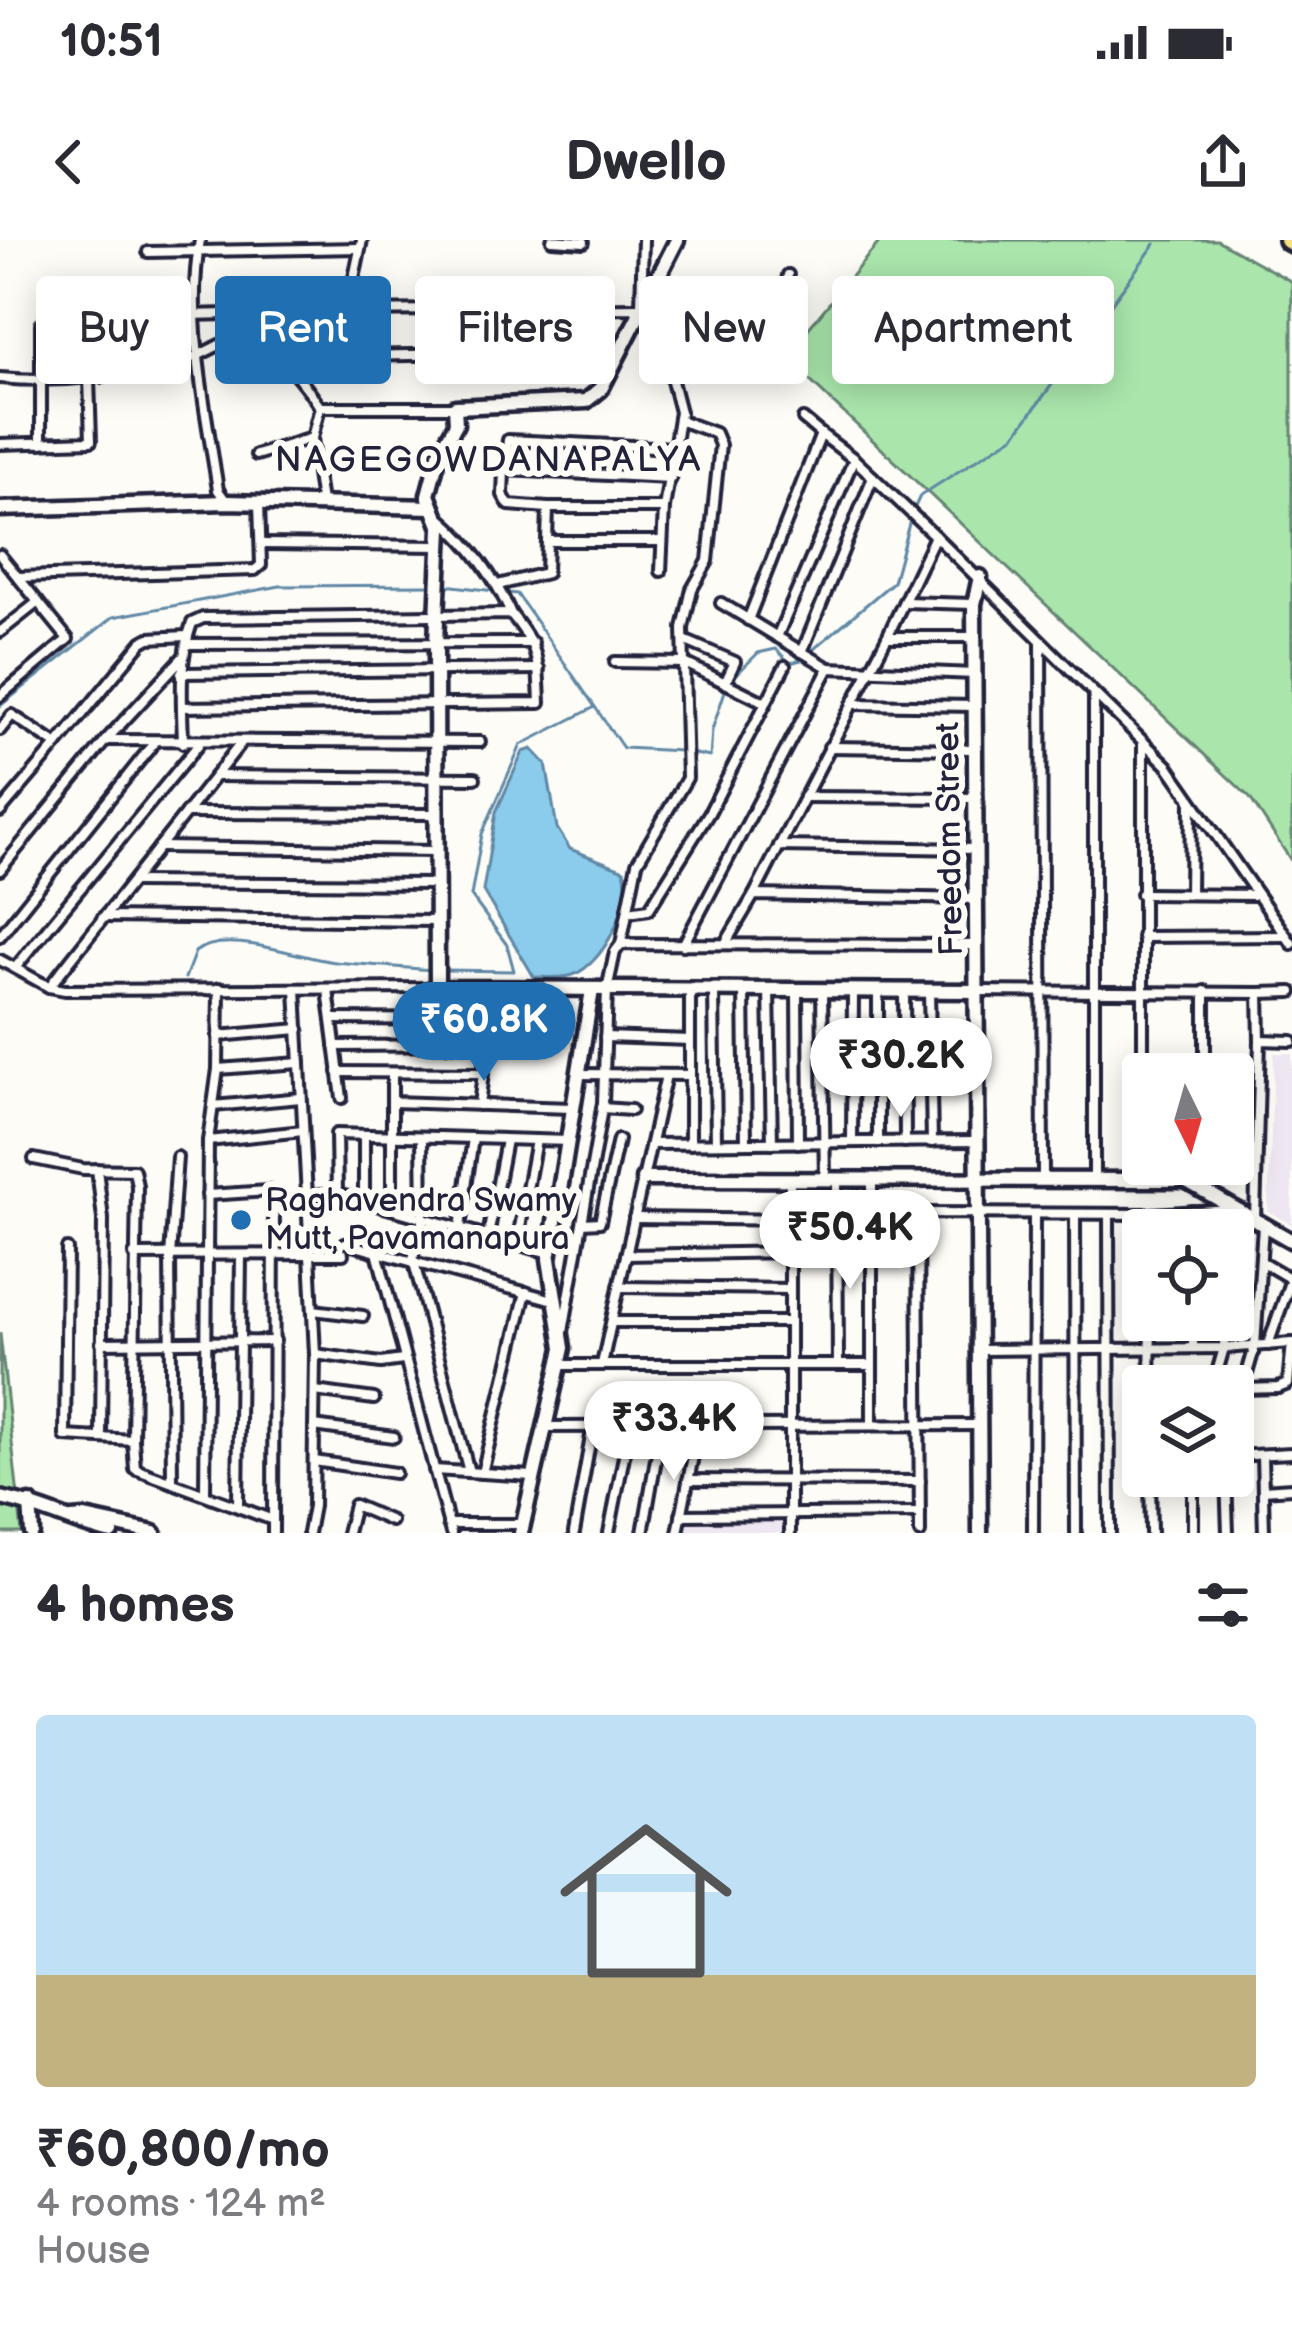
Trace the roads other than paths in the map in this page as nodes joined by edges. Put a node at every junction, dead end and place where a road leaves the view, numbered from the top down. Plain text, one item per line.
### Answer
1 (200, 240) edge
2 (552, 240) edge
3 (643, 240) edge
4 (676, 240) edge
5 (584, 242) edge
6 (362, 244) edge
7 (198, 251) junction
8 (148, 252) dead end
9 (355, 276) edge
10 (642, 276) edge
11 (657, 276) edge
12 (639, 312) edge
13 (215, 316) edge
14 (191, 317) edge
15 (197, 317) junction
16 (199, 356) junction
17 (191, 358) edge
18 (0, 379) edge
19 (36, 379) edge
20 (41, 384) edge
21 (89, 384) edge
22 (673, 384) edge
23 (320, 407) junction
24 (455, 407) junction
25 (803, 419) dead end
26 (679, 420) junction
27 (821, 434) junction
28 (311, 438) junction
29 (41, 443) junction
30 (0, 444) edge
31 (675, 448) junction
32 (256, 455) dead end
33 (854, 459) junction
34 (504, 470) junction
35 (873, 477) junction
36 (671, 478) junction
37 (227, 502) junction
38 (259, 503) junction
39 (321, 504) junction
40 (0, 508) edge
41 (548, 508) junction
42 (664, 508) junction
43 (436, 512) junction
44 (935, 536) junction
45 (548, 541) junction
46 (662, 541) junction
47 (261, 544) junction
48 (440, 546) junction
49 (2, 561) edge
50 (661, 571) dead end
51 (18, 577) junction
52 (980, 577) junction
53 (499, 585) junction
54 (38, 602) junction
55 (904, 602) junction
56 (721, 603) dead end
57 (974, 604) junction
58 (511, 614) junction
59 (437, 617) junction
60 (748, 620) junction
61 (0, 632) edge
62 (777, 637) junction
63 (887, 637) junction
64 (974, 638) junction
65 (1041, 639) junction
66 (187, 640) junction
67 (684, 640) junction
68 (436, 643) junction
69 (535, 643) junction
70 (802, 652) junction
71 (184, 655) junction
72 (615, 662) dead end
73 (685, 663) junction
74 (785, 666) dead end
75 (830, 668) junction
76 (538, 669) junction
77 (869, 670) junction
78 (436, 672) junction
79 (181, 673) junction
80 (975, 674) junction
81 (724, 683) junction
82 (1094, 693) junction
83 (0, 696) edge
84 (766, 703) junction
85 (436, 704) junction
86 (852, 704) junction
87 (975, 706) junction
88 (182, 707) junction
89 (0, 730) edge
90 (106, 740) junction
91 (154, 742) junction
92 (480, 742) dead end
93 (183, 743) junction
94 (200, 743) junction
95 (241, 743) junction
96 (437, 743) junction
97 (1143, 743) junction
98 (57, 745) junction
99 (830, 747) junction
100 (976, 749) junction
101 (214, 776) junction
102 (476, 778) dead end
103 (437, 779) junction
104 (1191, 795) junction
105 (804, 797) junction
106 (976, 798) junction
107 (0, 812) edge
108 (186, 812) junction
109 (437, 814) junction
110 (779, 846) junction
111 (159, 848) junction
112 (977, 848) junction
113 (437, 850) junction
114 (0, 870) edge
115 (131, 882) junction
116 (437, 884) junction
117 (1141, 894) junction
118 (1190, 894) junction
119 (754, 895) junction
120 (1258, 895) junction
121 (977, 899) junction
122 (628, 912) junction
123 (104, 917) junction
124 (437, 922) junction
125 (0, 936) edge
126 (1142, 938) junction
127 (1290, 940) edge
128 (621, 944) junction
129 (683, 945) junction
130 (724, 945) junction
131 (978, 946) junction
132 (0, 960) edge
133 (15, 968) junction
134 (49, 987) junction
135 (219, 988) junction
136 (437, 988) junction
137 (494, 988) junction
138 (296, 989) junction
139 (328, 990) junction
140 (600, 990) junction
141 (690, 990) junction
142 (714, 990) junction
143 (744, 990) junction
144 (770, 990) junction
145 (797, 990) junction
146 (822, 991) junction
147 (853, 991) junction
148 (878, 991) junction
149 (904, 991) junction
150 (929, 991) junction
151 (978, 991) junction
152 (1044, 991) junction
153 (1093, 991) junction
154 (1144, 992) junction
155 (1205, 992) junction
156 (1292, 992) edge
157 (1259, 993) junction
158 (332, 1019) junction
159 (490, 1020) junction
160 (299, 1029) junction
161 (218, 1036) junction
162 (605, 1037) junction
163 (690, 1040) junction
164 (1260, 1040) junction
165 (1292, 1041) edge
166 (335, 1046) junction
167 (487, 1046) junction
168 (1143, 1053) edge
169 (1204, 1053) edge
170 (301, 1063) junction
171 (218, 1069) junction
172 (338, 1072) junction
173 (392, 1072) junction
174 (483, 1073) junction
175 (579, 1075) junction
176 (606, 1075) junction
177 (666, 1075) junction
178 (690, 1075) junction
179 (302, 1097) junction
180 (342, 1098) dead end
181 (392, 1102) junction
182 (214, 1106) junction
183 (479, 1106) junction
184 (574, 1108) junction
185 (602, 1108) junction
186 (631, 1110) dead end
187 (303, 1130) junction
188 (364, 1135) junction
189 (391, 1136) junction
190 (422, 1137) junction
191 (473, 1138) junction
192 (506, 1139) junction
193 (536, 1140) junction
194 (618, 1140) dead end
195 (208, 1141) junction
196 (568, 1142) junction
197 (852, 1142) junction
198 (878, 1142) junction
199 (905, 1142) junction
200 (932, 1142) junction
201 (979, 1142) junction
202 (716, 1143) junction
203 (746, 1143) junction
204 (772, 1143) junction
205 (798, 1143) junction
206 (823, 1143) junction
207 (651, 1144) junction
208 (691, 1144) junction
209 (177, 1157) dead end
210 (34, 1159) dead end
211 (98, 1169) junction
212 (643, 1179) junction
213 (980, 1179) junction
214 (790, 1180) junction
215 (831, 1180) junction
216 (872, 1180) junction
217 (1043, 1180) junction
218 (1094, 1180) junction
219 (1122, 1180) edge
220 (1194, 1185) edge
221 (1204, 1185) edge
222 (1204, 1191) junction
223 (337, 1194) junction
224 (207, 1195) junction
225 (306, 1196) junction
226 (364, 1202) junction
227 (392, 1209) junction
228 (1231, 1209) edge
229 (872, 1213) junction
230 (918, 1213) junction
231 (980, 1213) junction
232 (1034, 1214) junction
233 (1076, 1214) junction
234 (1109, 1214) junction
235 (1122, 1214) edge
236 (423, 1218) junction
237 (634, 1218) junction
238 (790, 1220) junction
239 (1254, 1220) edge
240 (1259, 1222) junction
241 (583, 1223) junction
242 (460, 1228) junction
243 (488, 1236) junction
244 (1292, 1241) edge
245 (345, 1243) dead end
246 (518, 1244) junction
247 (67, 1249) dead end
248 (377, 1252) junction
249 (790, 1252) junction
250 (550, 1253) junction
251 (310, 1254) junction
252 (134, 1255) junction
253 (241, 1255) junction
254 (276, 1255) junction
255 (343, 1255) dead end
256 (626, 1255) junction
257 (206, 1256) junction
258 (170, 1257) junction
259 (413, 1259) junction
260 (1262, 1262) junction
261 (1292, 1277) edge
262 (619, 1287) junction
263 (790, 1288) junction
264 (526, 1292) junction
265 (557, 1300) junction
266 (313, 1310) junction
267 (363, 1316) dead end
268 (611, 1322) junction
269 (790, 1322) junction
270 (563, 1333) junction
271 (275, 1341) junction
272 (1150, 1341) edge
273 (1193, 1341) edge
274 (1224, 1341) edge
275 (135, 1342) junction
276 (204, 1342) junction
277 (240, 1342) junction
278 (101, 1343) junction
279 (172, 1343) junction
280 (1292, 1343) edge
281 (1268, 1345) junction
282 (1255, 1346) junction
283 (1150, 1348) junction
284 (1193, 1348) junction
285 (1224, 1348) junction
286 (1034, 1349) junction
287 (1077, 1349) junction
288 (1109, 1349) junction
289 (981, 1350) junction
290 (315, 1354) junction
291 (404, 1359) junction
292 (602, 1364) junction
293 (560, 1365) junction
294 (790, 1365) junction
295 (838, 1365) junction
296 (872, 1365) junction
297 (1150, 1365) edge
298 (1220, 1365) edge
299 (1250, 1365) edge
300 (1254, 1388) edge
301 (315, 1390) junction
302 (374, 1399) dead end
303 (593, 1425) junction
304 (630, 1425) junction
305 (662, 1425) junction
306 (699, 1425) junction
307 (790, 1425) junction
308 (872, 1425) junction
309 (920, 1425) junction
310 (980, 1425) junction
311 (314, 1426) junction
312 (545, 1427) junction
313 (101, 1437) junction
314 (394, 1437) dead end
315 (134, 1440) junction
316 (1292, 1453) edge
317 (1254, 1455) edge
318 (1262, 1455) junction
319 (314, 1461) junction
320 (434, 1470) junction
321 (469, 1472) junction
322 (395, 1473) dead end
323 (482, 1473) junction
324 (532, 1476) junction
325 (172, 1480) junction
326 (688, 1480) junction
327 (790, 1480) junction
328 (920, 1481) junction
329 (1292, 1488) edge
330 (1263, 1490) junction
331 (206, 1493) junction
332 (1150, 1497) edge
333 (1193, 1497) edge
334 (1227, 1497) edge
335 (0, 1498) edge
336 (30, 1503) junction
337 (238, 1506) junction
338 (920, 1514) junction
339 (681, 1515) junction
340 (790, 1515) junction
341 (71, 1519) junction
342 (273, 1520) junction
343 (391, 1521) dead end
344 (450, 1528) edge
345 (521, 1529) edge
346 (32, 1533) edge
347 (112, 1533) edge
348 (154, 1533) edge
349 (273, 1533) edge
350 (308, 1533) edge
351 (346, 1533) edge
352 (574, 1533) edge
353 (608, 1533) edge
354 (643, 1533) edge
355 (678, 1533) edge
356 (790, 1533) edge
357 (920, 1533) edge
358 (980, 1533) edge
359 (1033, 1533) edge
360 (1076, 1533) edge
361 (1110, 1533) edge
362 (1151, 1533) edge
363 (1192, 1533) edge
364 (1228, 1533) edge
365 (1264, 1533) edge

1 - 7 street
2 - 5 street
3 - 10 street
4 - 11 street
6 - 7 street
6 - 9 street
7 - 8 street
7 - 15 street
12 - 24 street
13 - 15 street
14 - 15 street
15 - 16 street
16 - 17 street
16 - 23 street
16 - 37 street
18 - 19 street
20 - 29 street
21 - 29 street
22 - 26 street
23 - 24 street
23 - 28 street
24 - 43 street
25 - 27 street
26 - 31 street
26 - 67 street
27 - 33 street
27 - 60 street
28 - 32 street
28 - 39 street
29 - 30 street
31 - 34 street
31 - 36 street
33 - 35 street
33 - 62 street
34 - 36 street
34 - 41 street
35 - 44 street
35 - 70 street
36 - 42 street
37 - 38 street
37 - 40 street
38 - 39 street
38 - 47 street
39 - 43 street
41 - 42 street
41 - 45 street
42 - 46 street
43 - 48 street
43 - 53 street
44 - 52 street
44 - 55 street
45 - 46 street
45 - 53 street
46 - 50 street
47 - 48 street
47 - 51 street
48 - 59 street
49 - 51 street
51 - 54 street
52 - 57 street, Freedom Street
52 - 65 street
53 - 58 street
54 - 61 street
54 - 83 street
55 - 57 street
55 - 63 street
56 - 60 street
57 - 64 street, Freedom Street
58 - 59 street
58 - 69 street
59 - 66 street
59 - 68 street
60 - 62 street
62 - 70 street
63 - 64 street
63 - 77 street
64 - 80 street, Freedom Street
65 - 82 street
65 - 152 street
66 - 68 street
66 - 71 street
66 - 98 street
67 - 73 street
67 - 81 street
68 - 69 street
68 - 78 street
69 - 76 street
70 - 75 street
71 - 79 street
71 - 90 street
72 - 73 street
73 - 81 street
73 - 122 street
74 - 84 street
75 - 77 street
75 - 129 street
76 - 78 street
76 - 85 street
77 - 80 street
77 - 86 street
78 - 79 street
78 - 85 street
79 - 88 street
80 - 87 street, Freedom Street
81 - 84 street
82 - 97 street
82 - 153 street
84 - 122 street
85 - 88 street
85 - 96 street
86 - 87 street
86 - 99 street
87 - 100 street, Freedom Street
88 - 93 street
89 - 98 street
90 - 91 street
90 - 114 street
91 - 93 street
91 - 125 street
92 - 96 street
93 - 94 street
94 - 95 street
94 - 133 street
95 - 96 street
95 - 101 street
96 - 103 street
97 - 104 street
97 - 117 street
98 - 107 street
99 - 100 street
99 - 105 street
100 - 106 street, Freedom Street
101 - 103 street
101 - 108 street
102 - 103 street
103 - 109 street
104 - 118 street
104 - 120 street
105 - 106 street
105 - 110 street
106 - 112 street, Freedom Street
108 - 109 street
108 - 111 street
109 - 113 street
110 - 112 street
110 - 119 street
111 - 113 street
111 - 115 street
112 - 121 street, Freedom Street
113 - 116 street
115 - 116 street
115 - 123 street
116 - 124 street
117 - 118 street
117 - 126 street
118 - 120 street
119 - 121 street
119 - 130 street
120 - 127 street
121 - 131 street, Freedom Street
122 - 128 street
123 - 124 street
123 - 134 street
124 - 136 street
126 - 127 street
126 - 154 street
128 - 129 street
128 - 140 street
129 - 130 street
130 - 131 street
131 - 151 street, Freedom Street
132 - 133 street
133 - 134 street
134 - 135 street
135 - 138 street
135 - 161 street
136 - 137 street
136 - 139 street
137 - 140 street
137 - 159 street
138 - 139 street
138 - 160 street
139 - 158 street
140 - 141 street
140 - 162 street
140 - 175 street
141 - 142 street
141 - 163 street
142 - 143 street
142 - 202 street
143 - 144 street
143 - 203 street
144 - 145 street
144 - 204 street
145 - 146 street
145 - 205 street
146 - 147 street
146 - 206 street
147 - 148 street
147 - 197 street
148 - 149 street
148 - 198 street
149 - 150 street
149 - 199 street
150 - 151 street
150 - 200 street
151 - 152 street
151 - 201 street, Freedom Street
152 - 153 street
152 - 217 street
153 - 154 street
153 - 218 street
154 - 155 street
154 - 168 street
155 - 157 street
155 - 169 street
156 - 157 street
157 - 164 street
158 - 159 street
158 - 166 street
159 - 167 street
160 - 161 street
160 - 170 street
161 - 171 street
162 - 163 street
162 - 176 street
163 - 178 street
164 - 165 street
164 - 240 street
166 - 167 street
166 - 172 street
167 - 174 street
170 - 171 street
170 - 179 street
171 - 182 street
172 - 173 street
172 - 180 street
173 - 174 street
173 - 181 street
174 - 183 street
175 - 176 street
175 - 184 street
176 - 177 street
176 - 185 street
177 - 178 street
177 - 207 street
178 - 208 street
179 - 182 street
179 - 187 street
181 - 183 street
181 - 189 street
182 - 195 street
183 - 184 street
184 - 196 street
185 - 186 street
185 - 241 street
187 - 195 street
187 - 225 street
188 - 189 street
188 - 223 street
188 - 226 street
189 - 190 street
189 - 227 street
190 - 191 street
190 - 236 street
191 - 192 street
191 - 242 street
192 - 193 street
192 - 243 street
193 - 196 street
193 - 246 street
194 - 241 street
195 - 224 street
196 - 250 street
197 - 198 street
197 - 206 street
198 - 199 street
199 - 200 street
200 - 201 street
201 - 213 street, Freedom Street
202 - 203 street
202 - 208 street
203 - 204 street
204 - 205 street
205 - 206 street
206 - 215 street
207 - 208 street
207 - 212 street
209 - 258 street
210 - 211 street
211 - 252 street
211 - 278 street
212 - 214 street
212 - 237 street
213 - 216 street
213 - 217 street
213 - 231 street, Freedom Street
214 - 215 street
214 - 238 street
215 - 216 street
215 - 295 street
216 - 229 street
217 - 218 street
218 - 219 street
220 - 222 street
221 - 222 street
222 - 228 street
223 - 225 street
223 - 226 street
224 - 254 street
224 - 257 street
225 - 251 street
226 - 227 street
227 - 236 street
229 - 230 street
229 - 296 street
230 - 231 street
230 - 309 street
231 - 232 street
231 - 289 street, Freedom Street
232 - 233 street
232 - 286 street
233 - 234 street
233 - 287 street
234 - 235 street
234 - 288 street
236 - 242 street
236 - 259 street
237 - 238 street
237 - 256 street
238 - 249 street
239 - 240 street
240 - 244 street
240 - 260 street
241 - 270 street
242 - 243 street
243 - 246 street
245 - 248 street
246 - 250 street
247 - 313 street
248 - 259 street
248 - 291 street
249 - 256 street
249 - 263 street
250 - 265 street
251 - 254 street
251 - 255 street
251 - 266 street
252 - 258 street
252 - 275 street
253 - 254 street
253 - 257 street
253 - 277 street
254 - 271 street
256 - 262 street
257 - 258 street
257 - 276 street
258 - 279 street
259 - 264 street
259 - 321 street
260 - 261 street
260 - 282 street
261 - 281 street
262 - 263 street
262 - 268 street
263 - 269 street
264 - 265 street
264 - 323 street
265 - 270 street
266 - 267 street
266 - 290 street
268 - 269 street
268 - 292 street
269 - 294 street
270 - 293 street
271 - 277 street
271 - 342 street
272 - 283 street
273 - 284 street
274 - 285 street
275 - 278 street
275 - 279 street
275 - 315 street
276 - 277 street
276 - 279 street
276 - 331 street
277 - 337 street
278 - 313 street
279 - 325 street
280 - 281 street
280 - 300 street
281 - 282 street
282 - 285 street
282 - 299 street
283 - 284 street
283 - 288 street
283 - 297 street
284 - 285 street
285 - 298 street
286 - 287 street
286 - 289 street
286 - 359 street
287 - 288 street
287 - 360 street
288 - 361 street
289 - 310 street, Freedom Street
290 - 291 street
290 - 301 street
291 - 320 street
292 - 293 street
292 - 294 street
293 - 312 street
294 - 295 street
294 - 307 street
295 - 296 street
296 - 308 street
301 - 302 street
301 - 311 street
303 - 304 street
303 - 312 street
303 - 352 street
304 - 305 street
304 - 353 street
305 - 306 street
305 - 354 street
306 - 307 street
306 - 326 street
307 - 308 street
307 - 327 street
308 - 309 street
309 - 310 street
309 - 328 street
310 - 358 street, Freedom Street
311 - 314 street
311 - 319 street
312 - 324 street
313 - 315 street
315 - 325 street
316 - 318 street
317 - 318 street
318 - 330 street
319 - 322 street
319 - 350 street
320 - 321 street
320 - 344 street
321 - 323 street
323 - 324 street
324 - 345 street
325 - 331 street
326 - 327 street
326 - 339 street
327 - 328 street
327 - 340 street
328 - 338 street
329 - 330 street
330 - 365 street
331 - 337 street
332 - 362 street
333 - 363 street
334 - 364 street
335 - 336 street
336 - 341 street
336 - 346 street
337 - 342 street
338 - 340 street
338 - 357 street
339 - 340 street
339 - 355 street
340 - 356 street
341 - 347 street
341 - 348 street
342 - 349 street
343 - 351 street
344 - 345 street

